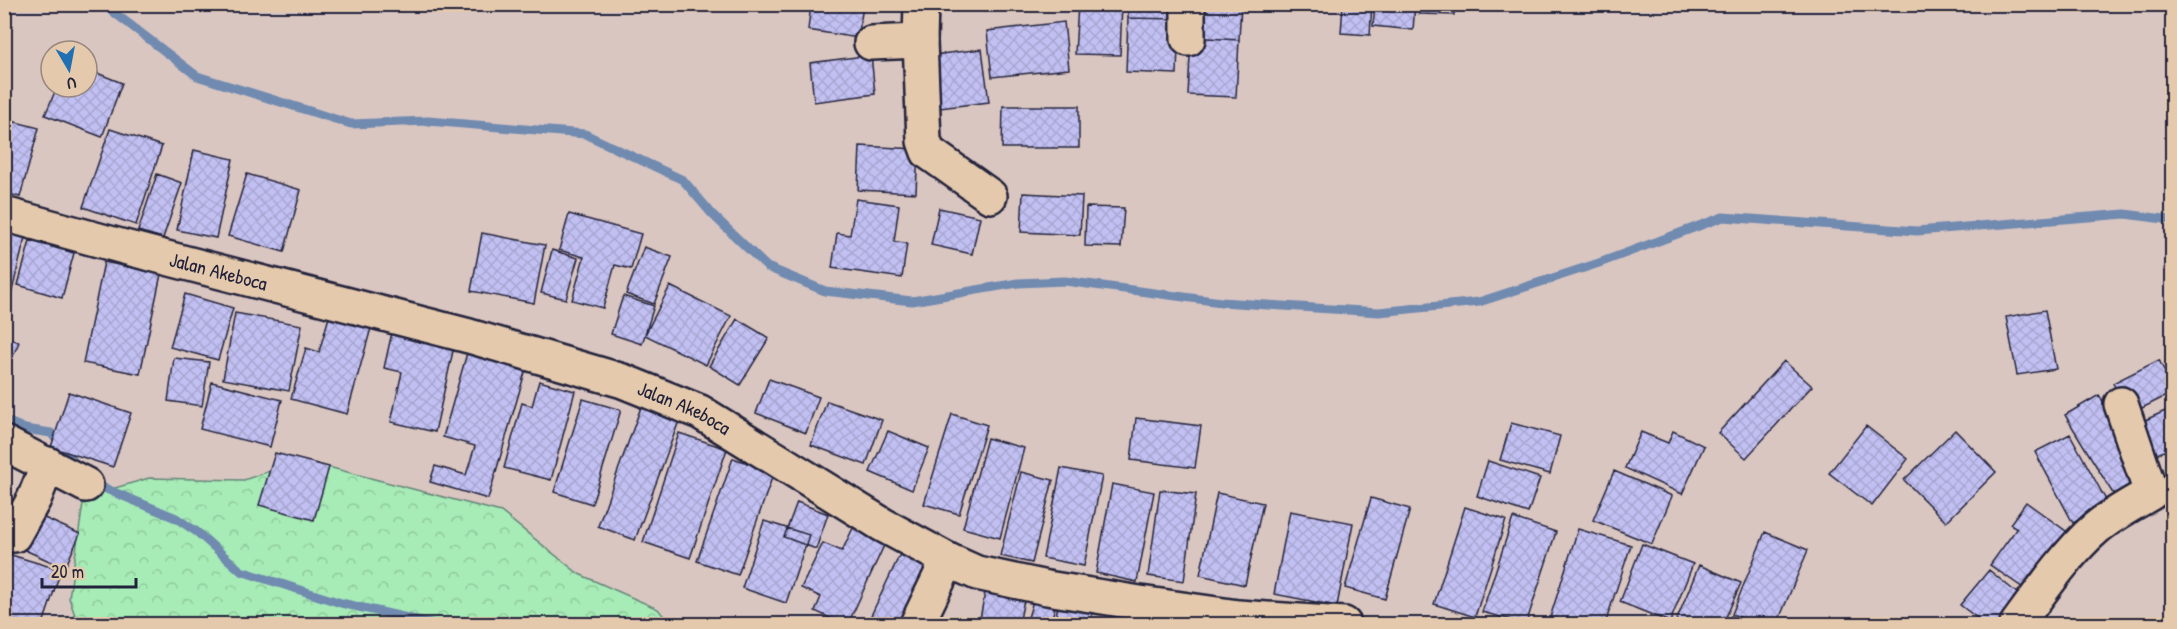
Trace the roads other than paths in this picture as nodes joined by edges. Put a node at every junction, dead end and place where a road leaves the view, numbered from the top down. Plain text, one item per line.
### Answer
1 (921, 4) edge
2 (1188, 4) edge
3 (1188, 39) dead end
4 (920, 41) junction
5 (871, 44) dead end
6 (990, 196) dead end
7 (4, 214) edge
8 (2121, 404) dead end
9 (4, 443) edge
10 (48, 464) junction
11 (86, 485) dead end
12 (2162, 490) edge
13 (14, 535) dead end
14 (948, 560) junction
15 (1109, 611) edge
16 (917, 624) edge
17 (1344, 624) edge
18 (2018, 624) edge

1 - 4 street
2 - 3 street
4 - 5 street
4 - 6 street
7 - 14 street, Jalan Akeboca
8 - 12 street
9 - 10 street
10 - 11 street
10 - 13 street
12 - 18 street
14 - 15 street, Jalan Akeboca
14 - 16 street
15 - 17 street, Jalan Akeboca

